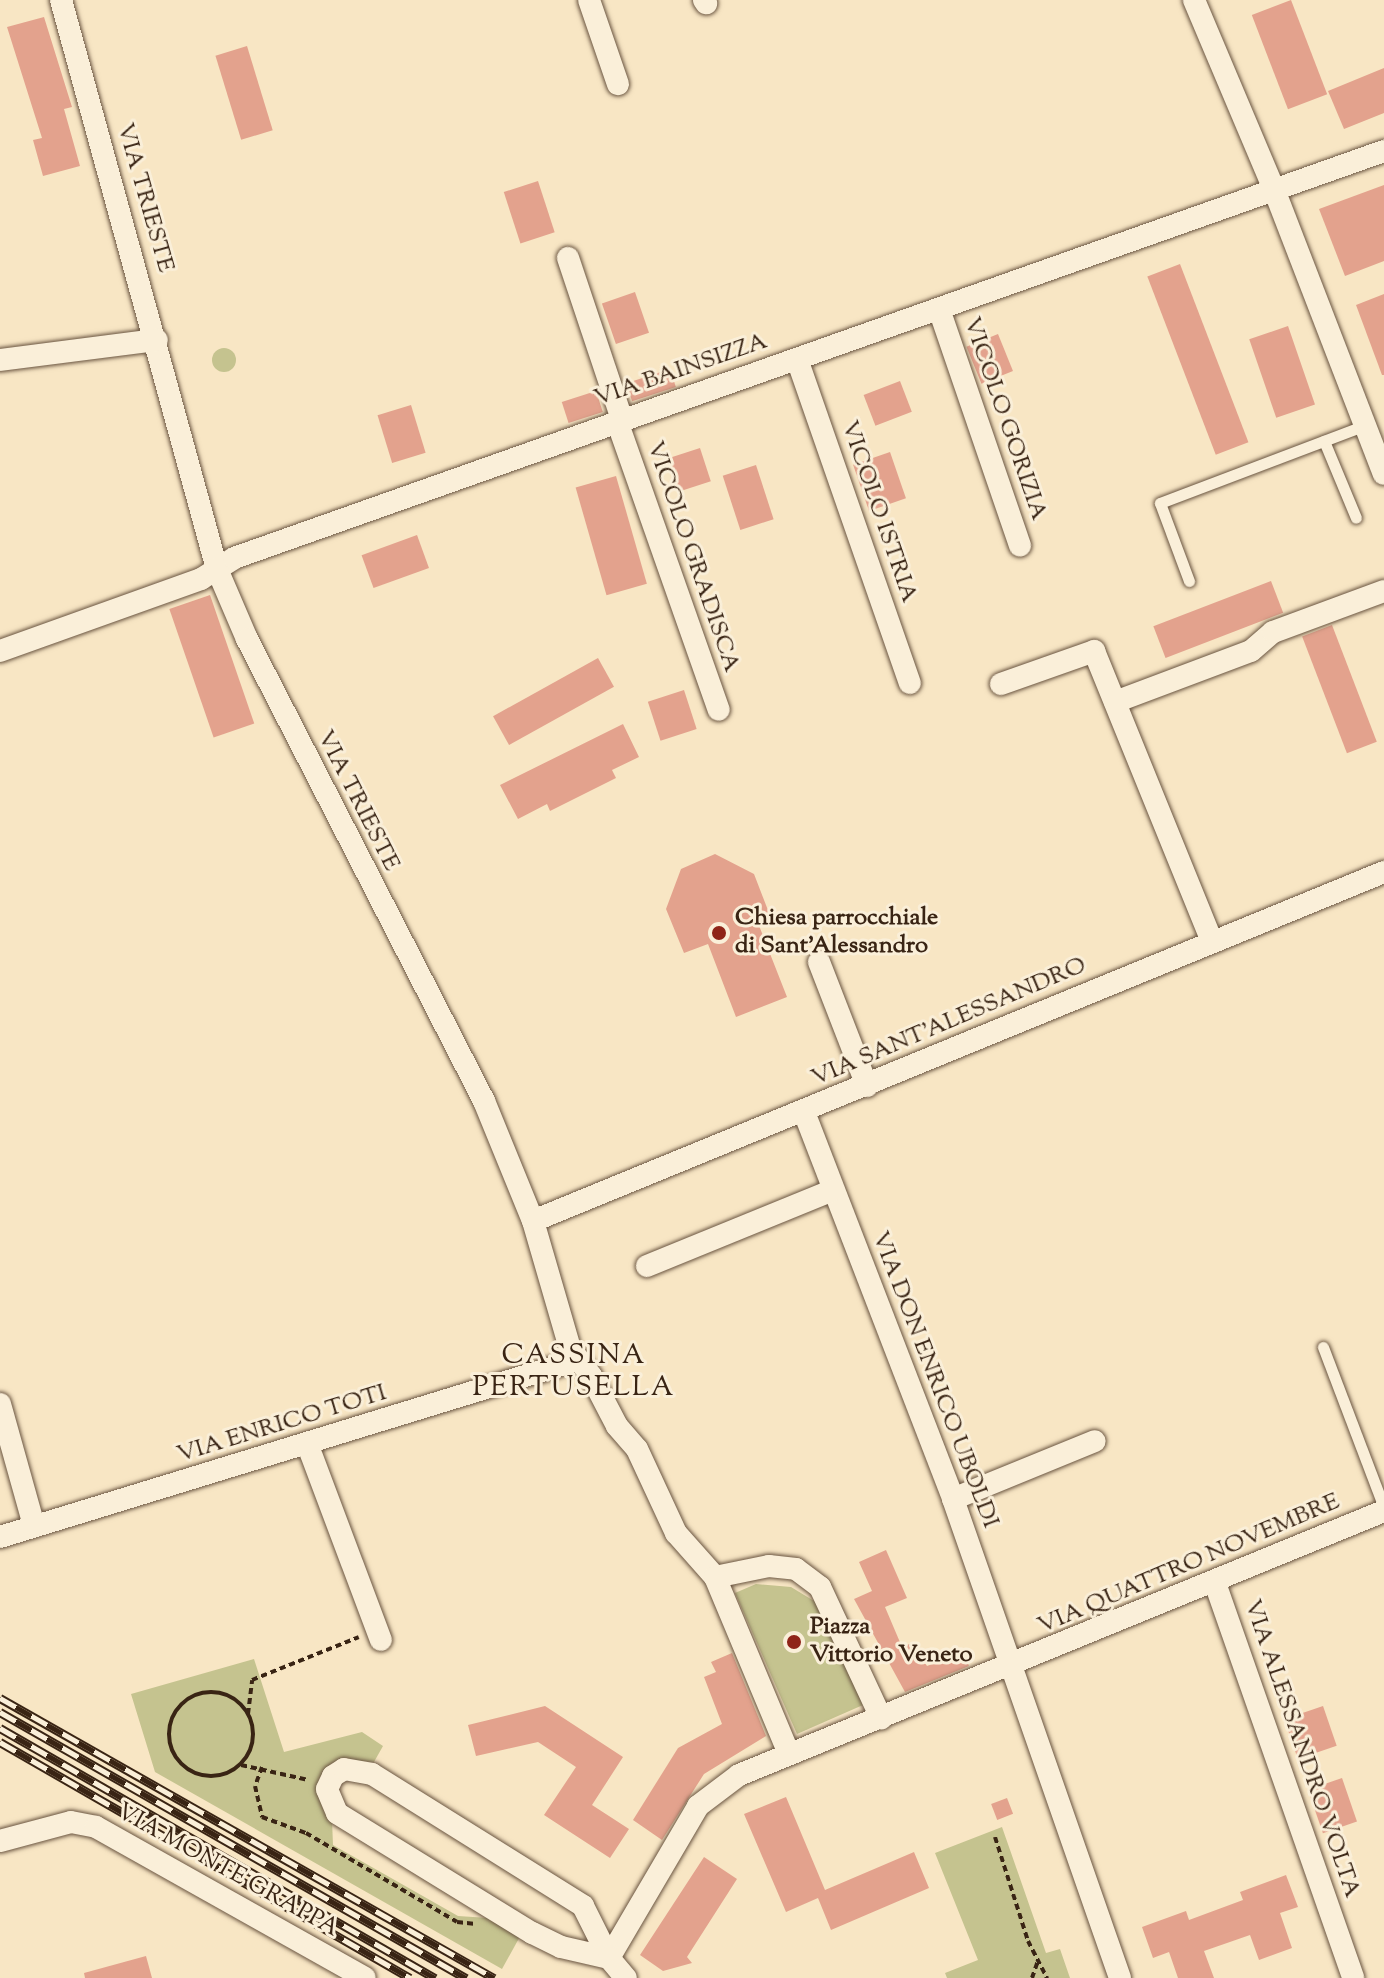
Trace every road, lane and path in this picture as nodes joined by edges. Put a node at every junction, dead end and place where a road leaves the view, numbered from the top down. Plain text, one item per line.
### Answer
1 (61, 0) edge
2 (589, 0) edge
3 (1194, 0) edge
4 (618, 84) dead end
5 (1384, 151) edge
6 (1275, 192) junction
7 (568, 258) dead end
8 (939, 309) junction
9 (157, 340) junction
10 (797, 359) junction
11 (0, 360) edge
12 (619, 420) junction
13 (1365, 425) junction
14 (1324, 441) junction
15 (1384, 474) edge
16 (1356, 518) dead end
17 (1020, 546) dead end
18 (217, 569) junction
19 (1189, 581) dead end
20 (1384, 591) edge
21 (0, 651) edge
22 (910, 683) dead end
23 (1001, 684) dead end
24 (1115, 702) junction
25 (719, 710) dead end
26 (1384, 872) edge
27 (1212, 942) junction
28 (819, 962) dead end
29 (867, 1086) junction
30 (804, 1112) junction
31 (833, 1190) junction
32 (533, 1221) junction
33 (647, 1266) dead end
34 (1323, 1347) dead end
35 (577, 1360) junction
36 (0, 1404) edge
37 (1095, 1441) dead end
38 (308, 1446) junction
39 (953, 1499) junction
40 (1384, 1510) edge
41 (34, 1526) junction
42 (0, 1537) edge
43 (715, 1577) junction
44 (1215, 1583) junction
45 (379, 1636) joint
46 (1014, 1666) junction
47 (248, 1714) junction
48 (881, 1718) junction
49 (789, 1754) junction
50 (241, 1765) junction
51 (262, 1767) junction
52 (320, 1784) dead end
53 (995, 1837) dead end
54 (0, 1841) edge
55 (483, 1925) dead end
56 (609, 1958) junction
57 (1038, 1961) junction
58 (365, 1978) edge
59 (626, 1978) edge
60 (1032, 1978) edge
61 (1047, 1978) edge
62 (1120, 1978) edge
63 (1353, 1978) edge

1 - 9 street, VIA TRIESTE
2 - 4 street
3 - 6 street
5 - 6 street, VIA BAINSIZZA
6 - 8 street, VIA BAINSIZZA
6 - 13 street
7 - 12 street, VICOLO GRADISCA
8 - 10 street, VIA BAINSIZZA
8 - 17 street, VICOLO GORIZIA
9 - 11 street
9 - 18 street, VIA TRIESTE
10 - 12 street, VIA BAINSIZZA
10 - 22 street, VICOLO ISTRIA
12 - 18 street, VIA BAINSIZZA
12 - 25 street, VICOLO GRADISCA
13 - 14 lane
13 - 15 street
14 - 16 lane
14 - 19 lane
18 - 21 street, VIA BAINSIZZA
18 - 32 street, VIA TRIESTE
20 - 24 street
23 - 24 street
24 - 27 street
26 - 27 street, VIA SANT'ALESSANDRO
27 - 29 street, VIA SANT'ALESSANDRO
28 - 29 street
29 - 30 street, VIA SANT'ALESSANDRO
30 - 31 street, VIA DON ENRICO UBOLDI
30 - 32 street, VIA SANT'ALESSANDRO
31 - 33 street
31 - 39 street, VIA DON ENRICO UBOLDI
32 - 35 street, VIA TRIESTE
34 - 40 lane
35 - 38 street, VIA ENRICO TOTI
35 - 43 street, VIA TRIESTE
36 - 41 street
37 - 39 street
38 - 41 street, VIA ENRICO TOTI
38 - 45 street
39 - 46 street, VIA DON ENRICO UBOLDI
40 - 44 street, VIA QUATTRO NOVEMBRE
41 - 42 street, VIA ENRICO TOTI
43 - 48 street
43 - 49 street
44 - 46 street, VIA QUATTRO NOVEMBRE
44 - 63 street, VIA ALESSANDRO VOLTA
45 - 47 path
46 - 48 street, VIA QUATTRO NOVEMBRE
46 - 62 street, VIA DON ENRICO UBOLDI
47 - 50 path
47 - 50 path
48 - 49 street, VIA QUATTRO NOVEMBRE
49 - 56 street, VIA QUATTRO NOVEMBRE
50 - 51 path
51 - 52 path
51 - 55 path
53 - 57 path
54 - 58 street, VIA MONTE GRAPPA
56 - 56 street
56 - 59 street
57 - 60 path
57 - 61 path

